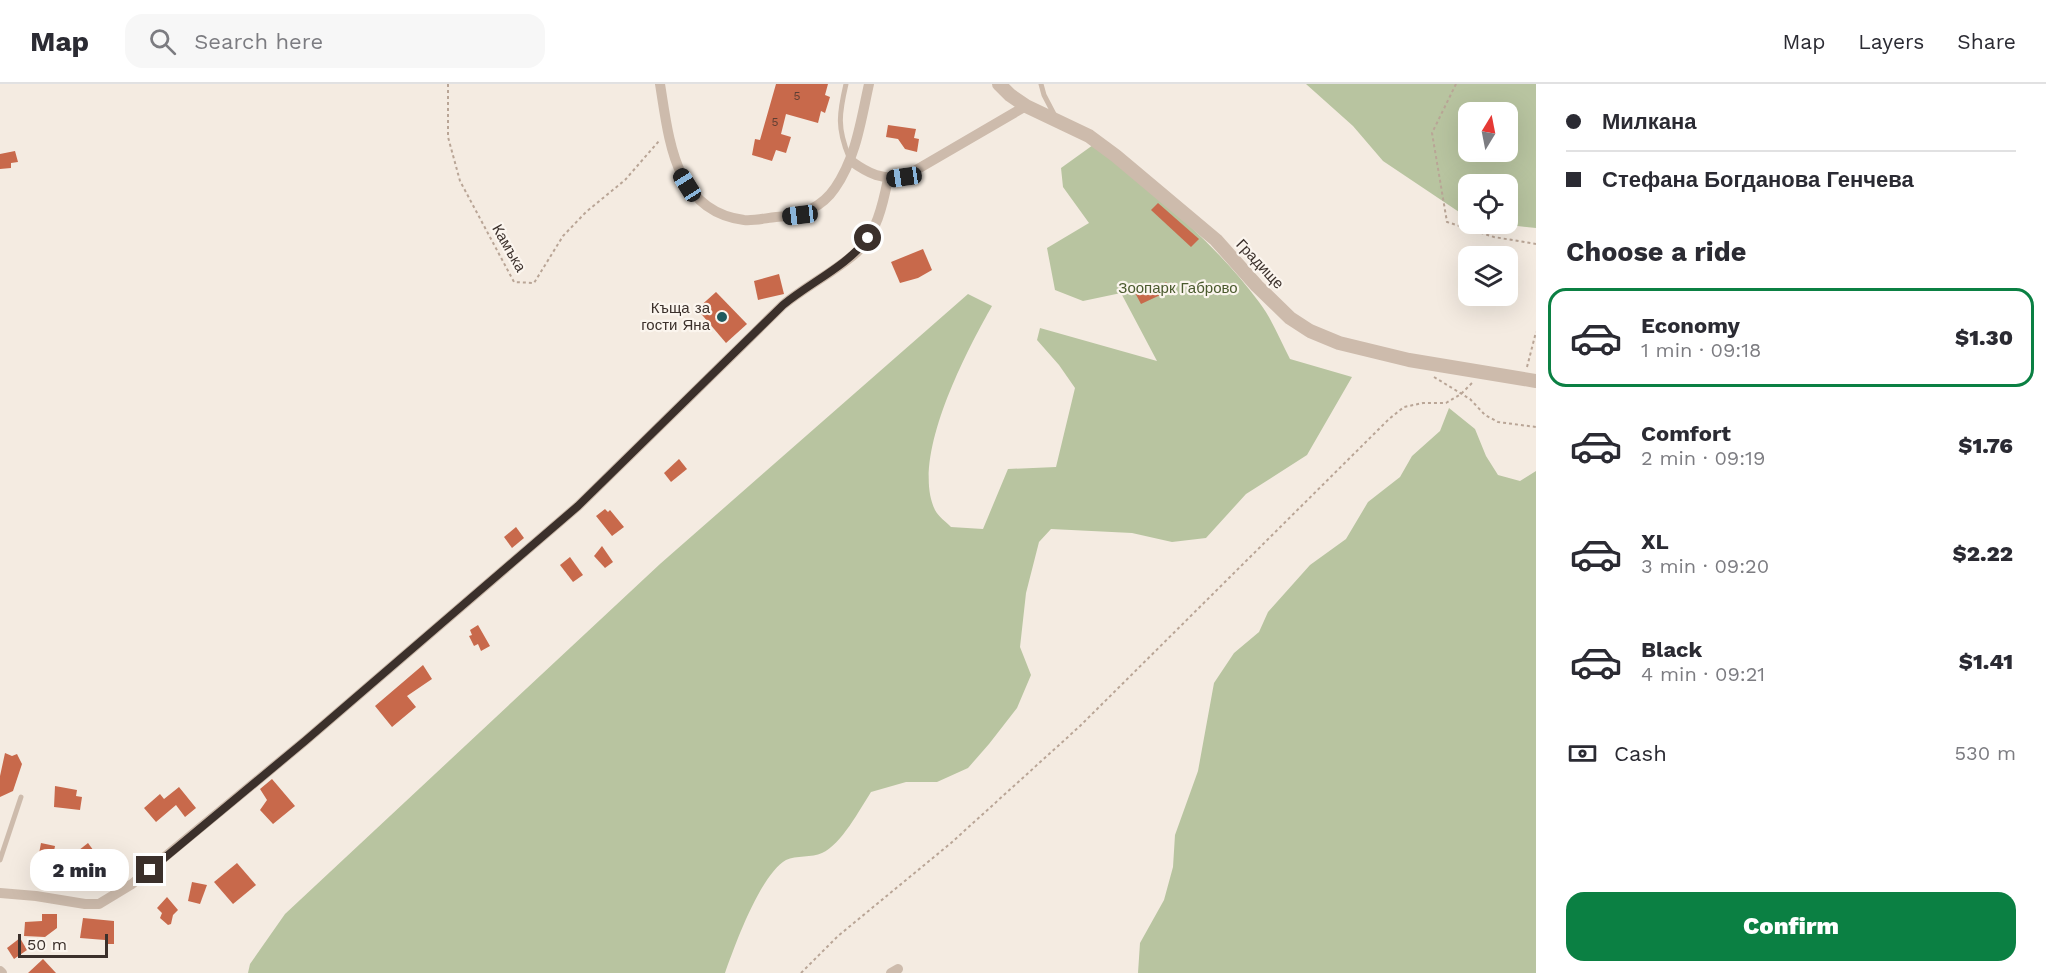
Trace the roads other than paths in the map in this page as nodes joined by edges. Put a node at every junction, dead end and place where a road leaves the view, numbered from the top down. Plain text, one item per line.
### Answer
1 (660, 84) edge
2 (846, 84) edge
3 (869, 84) edge
4 (999, 84) edge
5 (1041, 84) edge
6 (1026, 106) junction
7 (1056, 120) junction
8 (851, 161) junction
9 (888, 179) junction
10 (1530, 381) edge
11 (21, 797) dead end
12 (0, 860) edge
13 (0, 893) edge

1 - 8 street
2 - 8 lane
3 - 8 street
4 - 6 street, Градище
5 - 7 lane
6 - 7 street, Градище
6 - 9 street
7 - 10 street, Градище
8 - 9 street
9 - 13 street
11 - 12 lane

